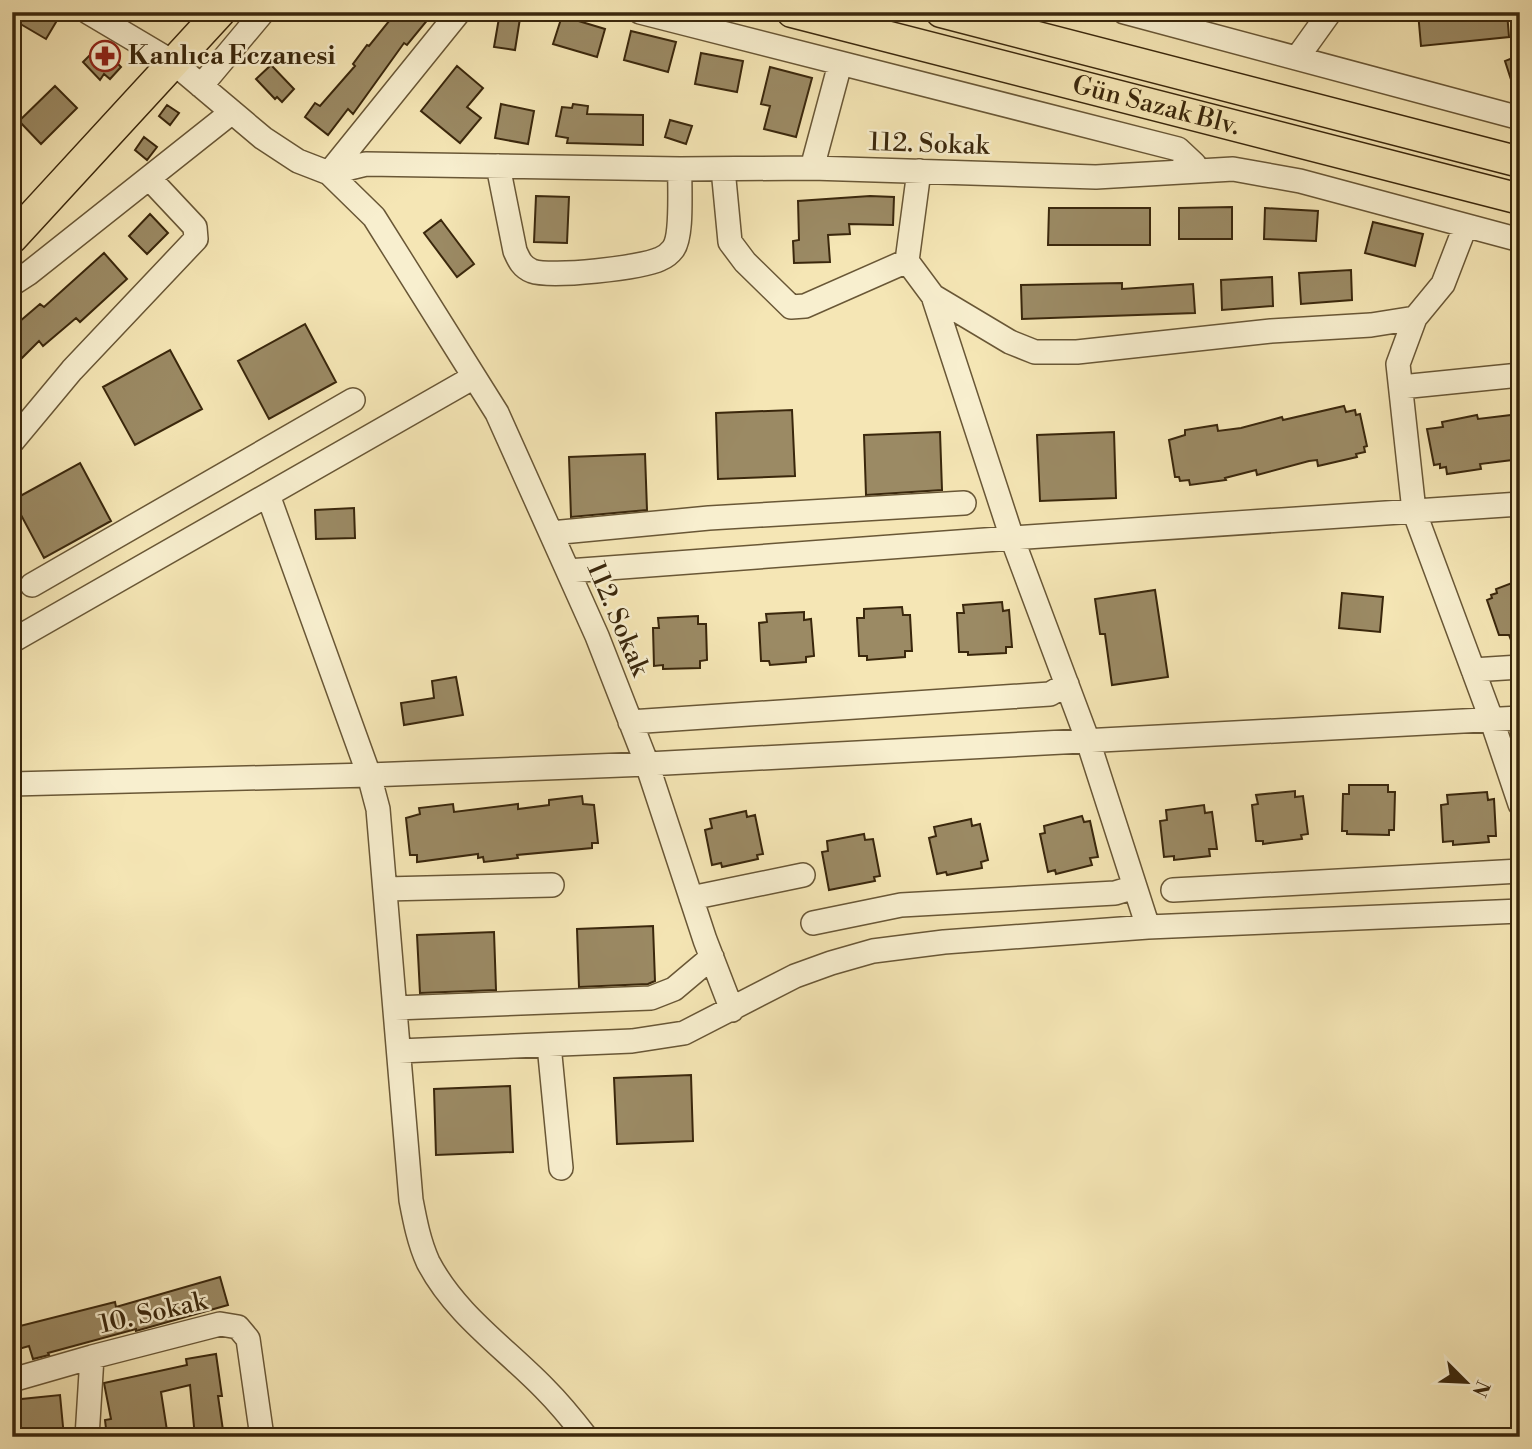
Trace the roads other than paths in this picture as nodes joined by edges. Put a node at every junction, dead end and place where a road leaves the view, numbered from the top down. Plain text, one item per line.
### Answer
1 (88, 12) edge
2 (220, 12) edge
3 (263, 12) edge
4 (459, 12) edge
5 (640, 12) edge
6 (792, 12) edge
7 (941, 12) edge
8 (1124, 12) edge
9 (1329, 12) edge
10 (1297, 58) junction
11 (174, 63) junction
12 (840, 64) junction
13 (201, 86) junction
14 (232, 112) junction
15 (1520, 118) edge
16 (1520, 162) edge
17 (499, 166) junction
18 (812, 168) junction
19 (680, 169) junction
20 (723, 169) junction
21 (919, 171) junction
22 (1194, 171) junction
23 (329, 173) junction
24 (149, 178) junction
25 (1520, 199) edge
26 (1465, 227) junction
27 (12, 238) edge
28 (1520, 240) edge
29 (907, 261) junction
30 (12, 284) edge
31 (933, 296) junction
32 (1415, 318) junction
33 (1520, 376) edge
34 (474, 377) junction
35 (1401, 387) junction
36 (353, 400) dead end
37 (12, 442) edge
38 (268, 495) junction
39 (964, 503) dead end
40 (1520, 504) edge
41 (1414, 511) junction
42 (158, 512) junction
43 (551, 533) junction
44 (1012, 538) junction
45 (177, 547) junction
46 (568, 571) junction
47 (32, 585) dead end
48 (12, 641) edge
49 (1520, 667) edge
50 (1473, 670) junction
51 (1067, 684) junction
52 (1520, 718) edge
53 (1492, 721) junction
54 (631, 722) junction
55 (1088, 741) junction
56 (647, 764) junction
57 (369, 775) junction
58 (12, 783) edge
59 (1520, 804) edge
60 (1520, 871) edge
61 (803, 875) dead end
62 (552, 885) dead end
63 (1135, 887) junction
64 (385, 889) junction
65 (1174, 890) dead end
66 (691, 898) junction
67 (1520, 911) edge
68 (813, 923) dead end
69 (1148, 927) junction
70 (712, 957) junction
71 (396, 1008) junction
72 (732, 1010) junction
73 (549, 1045) junction
74 (399, 1051) junction
75 (561, 1168) dead end
76 (92, 1357) junction
77 (12, 1381) edge
78 (87, 1437) edge
79 (262, 1437) edge
80 (586, 1437) edge

1 - 11 street, 112. Sokak
2 - 11 main road
3 - 13 street
4 - 23 street
5 - 12 street
6 - 25 main road, Gün Sazak Blv.
7 - 16 main road, Gün Sazak Blv.
8 - 10 street
9 - 10 street
10 - 15 street
11 - 13 street, 112. Sokak
11 - 27 main road
12 - 18 street
12 - 22 street
13 - 14 street, 112. Sokak
14 - 23 street, 112. Sokak
14 - 24 street
17 - 19 street, 112. Sokak
17 - 19 street
17 - 23 street, 112. Sokak
18 - 20 street, 112. Sokak
18 - 21 street, 112. Sokak
19 - 20 street, 112. Sokak
20 - 29 street
21 - 22 street, 112. Sokak
21 - 29 street
22 - 26 street, 112. Sokak
23 - 34 street, 112. Sokak
24 - 30 street
24 - 37 street
26 - 28 street, 112. Sokak
26 - 32 street
29 - 31 street
31 - 32 street
31 - 44 street
32 - 35 street
33 - 35 street
34 - 38 street
34 - 43 street, 112. Sokak
35 - 41 street
36 - 42 street
38 - 45 street
38 - 57 street
39 - 43 street
40 - 41 street
41 - 44 street
41 - 50 street
42 - 45 street
42 - 47 street
43 - 46 street, 112. Sokak
44 - 46 street
44 - 51 street
45 - 48 street
46 - 54 street, 112. Sokak
49 - 50 street
50 - 53 street
51 - 54 street
51 - 55 street
52 - 53 street
53 - 55 street
53 - 59 street
54 - 56 street, 112. Sokak
55 - 56 street
55 - 63 street
56 - 57 street
56 - 66 street, 112. Sokak
57 - 58 street
57 - 64 street
60 - 65 street
61 - 66 street
62 - 64 street
63 - 68 street
63 - 69 street
64 - 71 street
66 - 70 street, 112. Sokak
67 - 69 street
69 - 72 street
70 - 71 street
70 - 72 street, 112. Sokak
71 - 74 street
72 - 73 street
73 - 74 street
73 - 75 street
74 - 80 street
76 - 77 street, 10. Sokak
76 - 78 street
76 - 79 street, 10. Sokak

